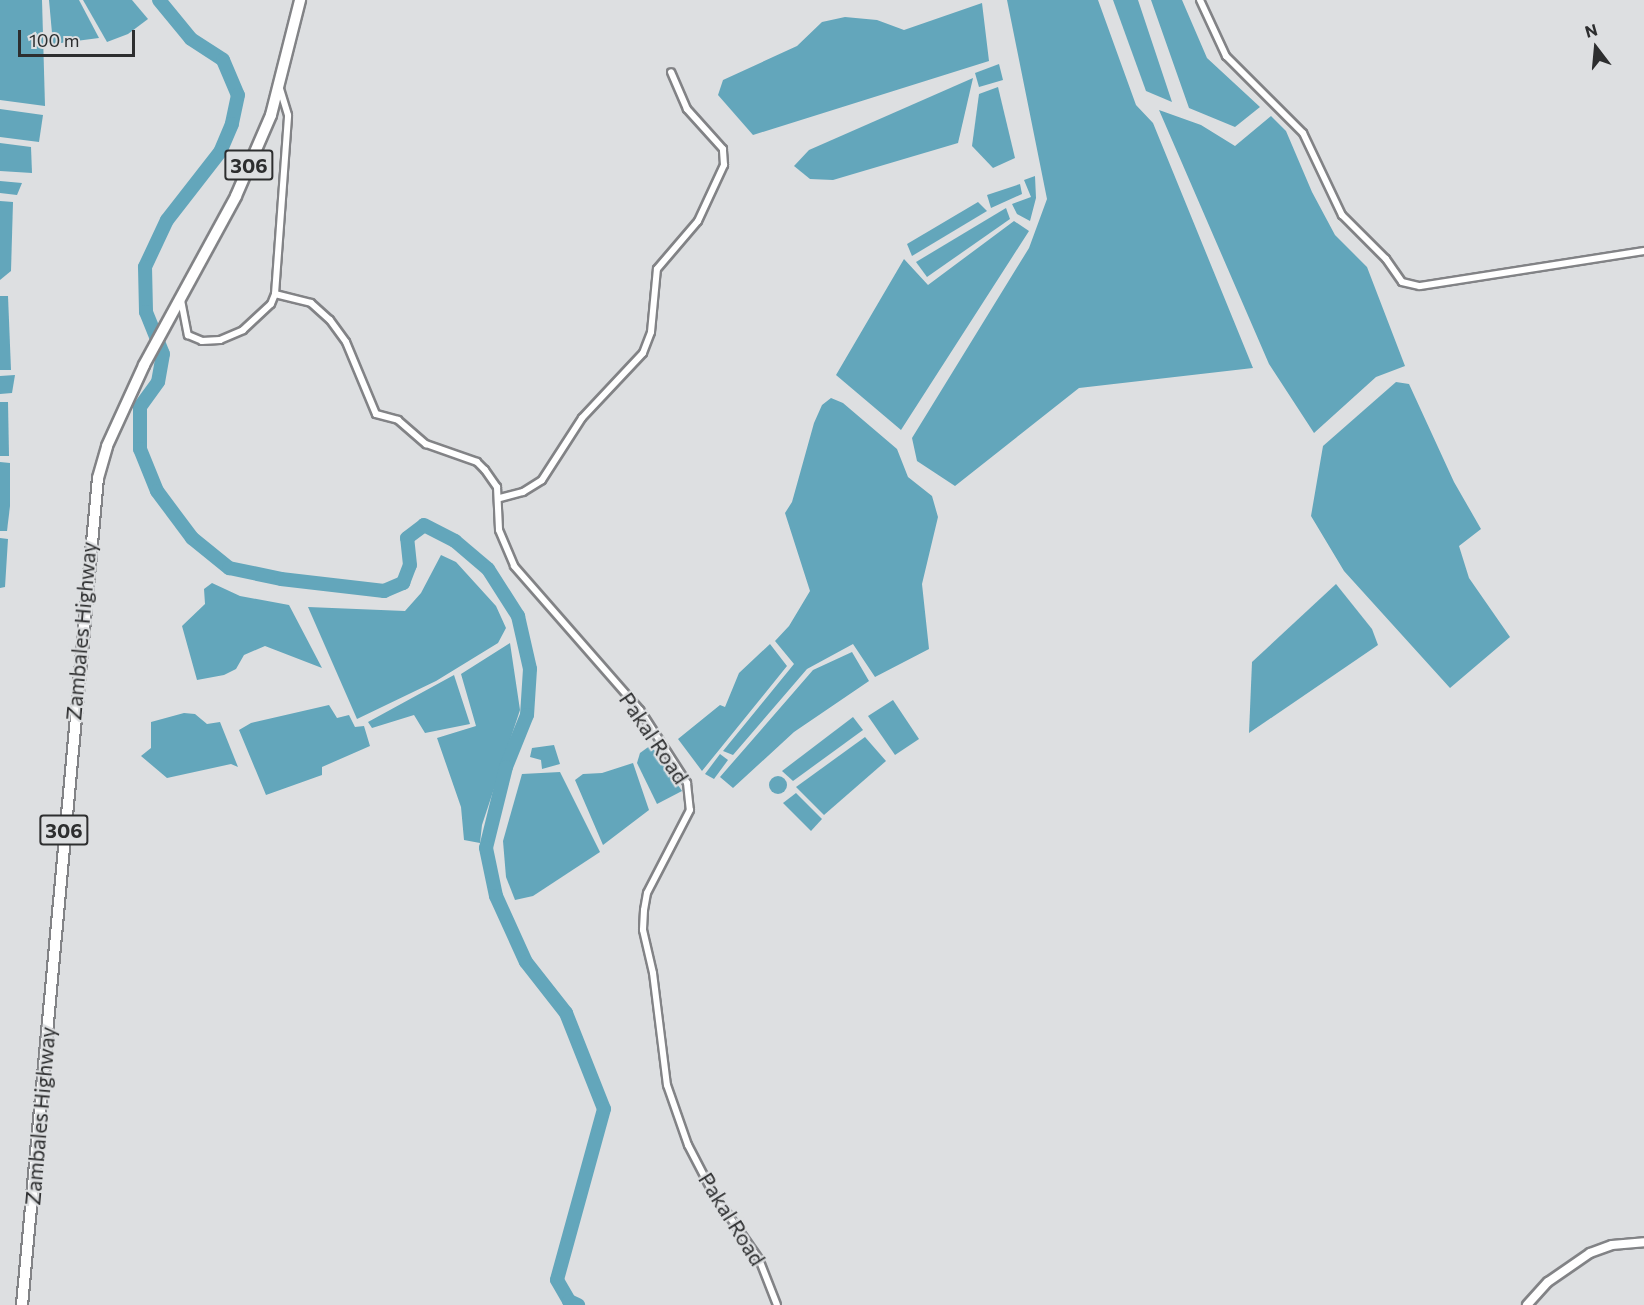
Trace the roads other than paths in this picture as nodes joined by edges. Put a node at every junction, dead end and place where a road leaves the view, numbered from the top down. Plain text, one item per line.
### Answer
1 (300, 0) edge
2 (1200, 0) edge
3 (671, 72) dead end
4 (280, 88) junction
5 (1644, 251) edge
6 (275, 294) junction
7 (180, 296) junction
8 (500, 498) junction
9 (1644, 1242) edge
10 (22, 1305) edge
11 (777, 1305) edge
12 (1527, 1305) edge

1 - 4 main road, Zambales Highway / 306
2 - 5 street
3 - 8 street
4 - 6 street
4 - 7 main road, Zambales Highway / 306
6 - 7 street
6 - 8 street, Pakal Road
7 - 10 main road, Zambales Highway / 306
8 - 11 street, Pakal Road
9 - 12 street

